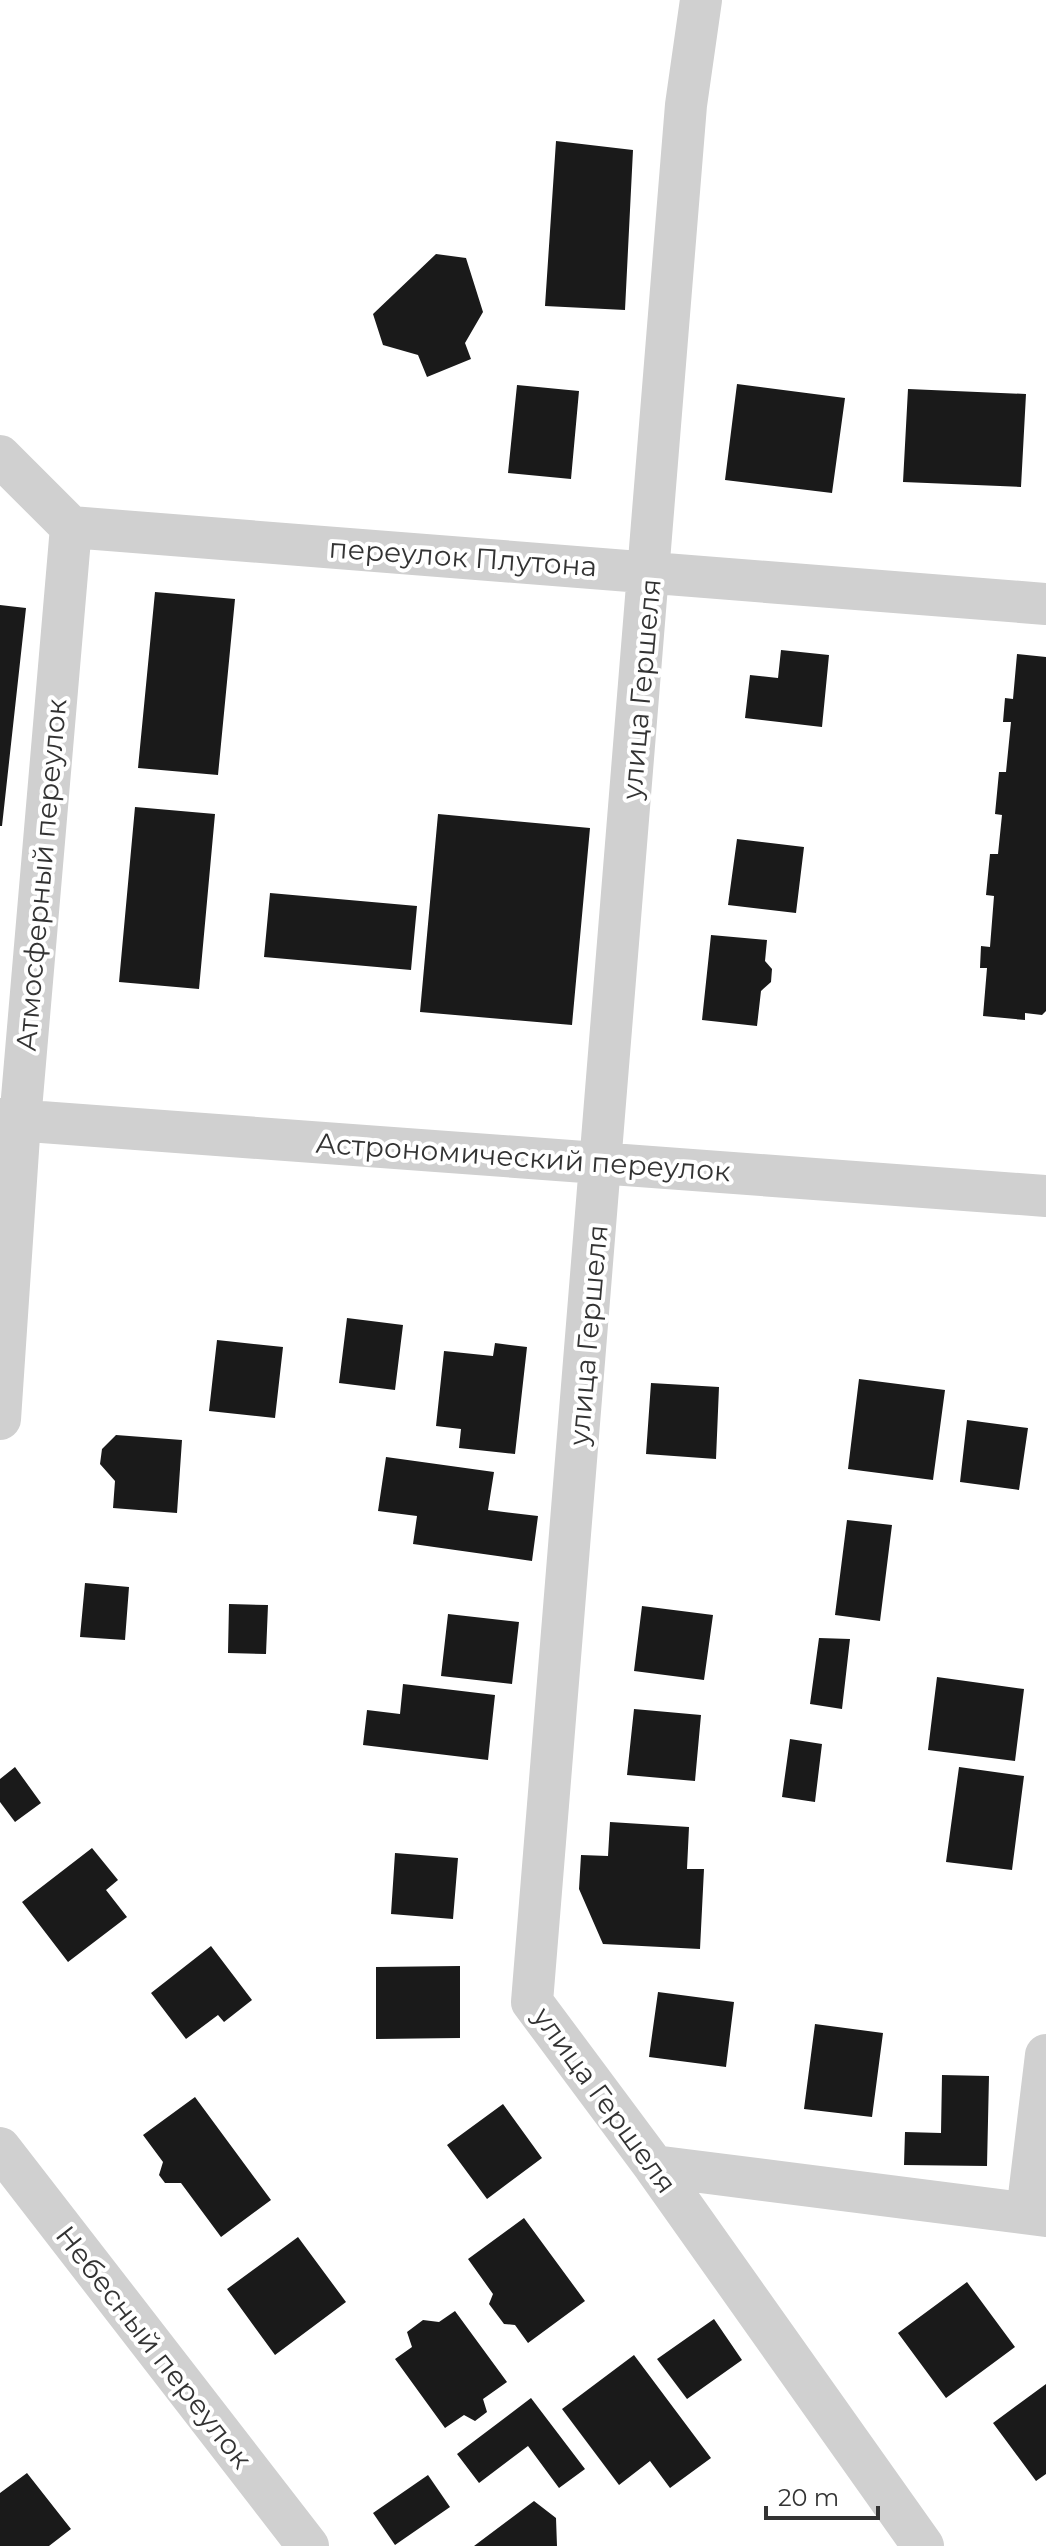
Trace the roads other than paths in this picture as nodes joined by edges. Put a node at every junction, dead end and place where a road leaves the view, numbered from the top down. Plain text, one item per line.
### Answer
1 (701, 0) edge
2 (0, 456) edge
3 (71, 527) junction
4 (651, 571) junction
5 (1046, 604) edge
6 (10, 1120) edge
7 (602, 1162) junction
8 (1046, 1196) edge
9 (0, 1419) edge
10 (1046, 2055) edge
11 (0, 2148) edge
12 (654, 2166) junction
13 (1036, 2215) edge
14 (308, 2546) edge
15 (923, 2546) edge

1 - 4 street, улица Гершеля
2 - 3 street
3 - 4 street, переулок Плутона
3 - 6 street, Атмосферный переулок
4 - 5 street, переулок Плутона
4 - 7 street, улица Гершеля
6 - 7 street, Астрономический переулок
6 - 9 street, Атмосферный переулок
7 - 8 street, Астрономический переулок
7 - 12 street, улица Гершеля
10 - 13 street
11 - 14 street, Небесный переулок
12 - 13 street
12 - 15 street, улица Гершеля

